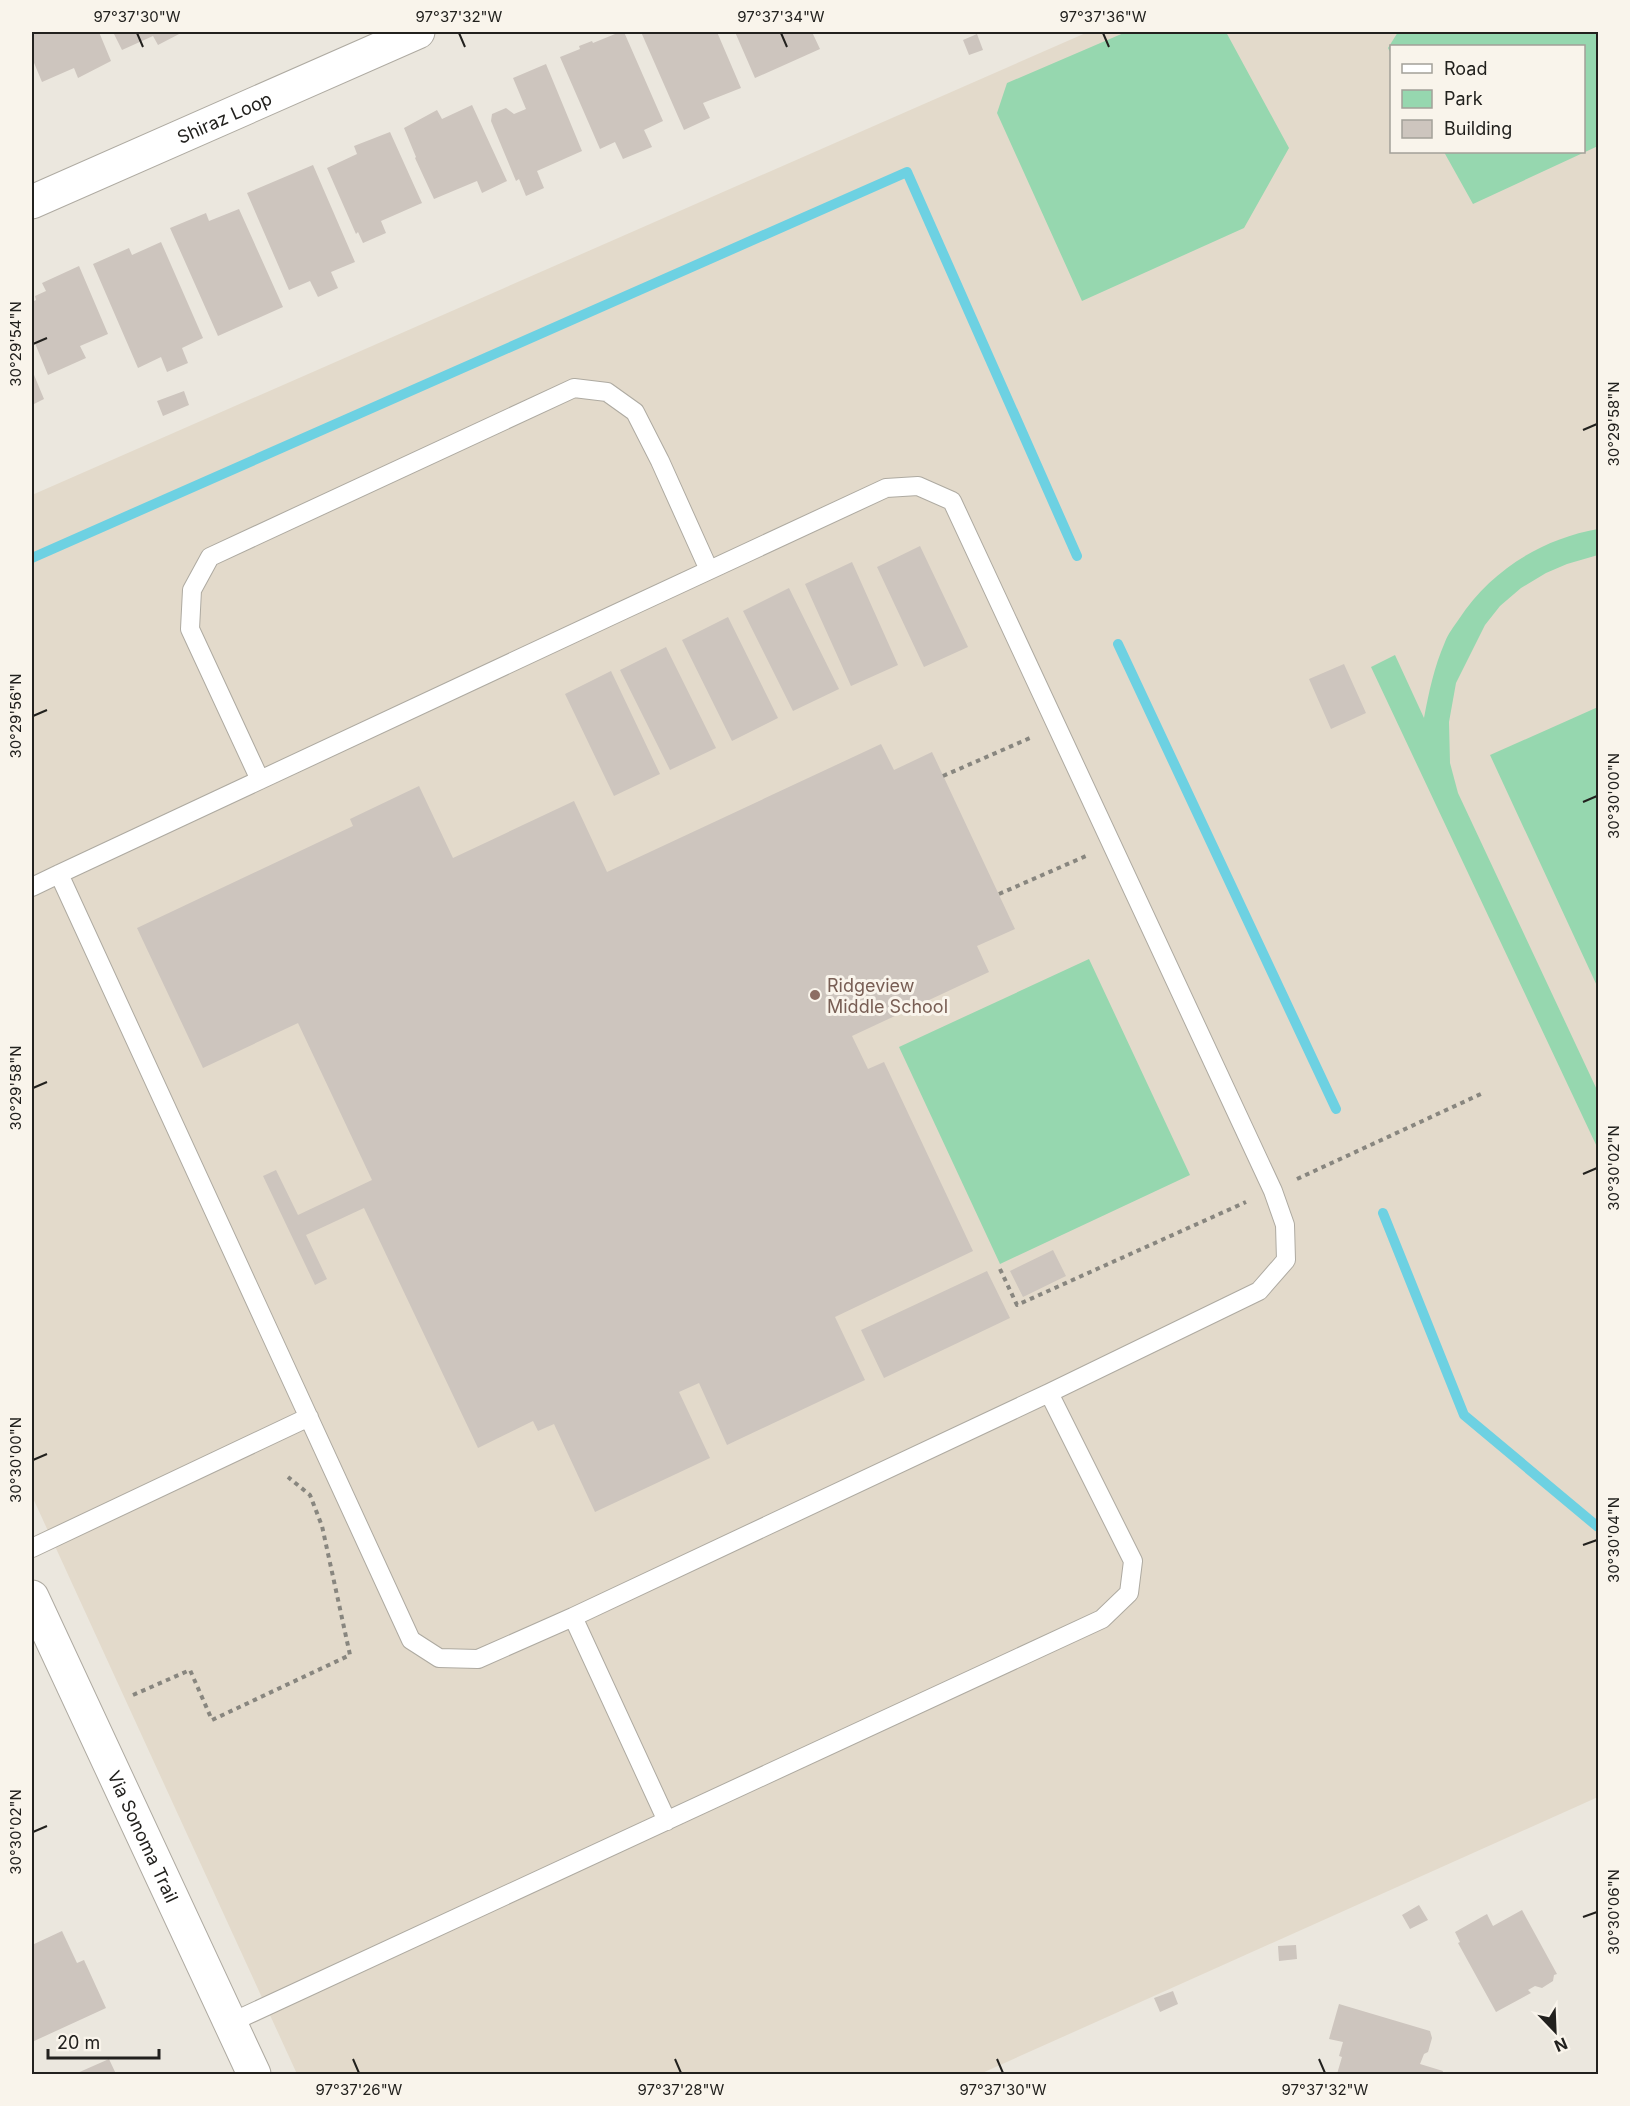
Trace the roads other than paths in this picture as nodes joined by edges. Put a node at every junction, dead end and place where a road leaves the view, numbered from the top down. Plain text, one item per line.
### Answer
1 (418, 32) edge
2 (32, 202) edge
3 (709, 570) junction
4 (260, 780) junction
5 (59, 874) junction
6 (32, 887) edge
7 (1049, 1393) junction
8 (309, 1417) junction
9 (32, 1548) edge
10 (32, 1598) edge
11 (573, 1617) junction
12 (667, 1821) junction
13 (230, 2023) junction
14 (254, 2074) edge

1 - 2 street, Shiraz Loop
3 - 4 lane
3 - 4 lane
3 - 7 lane
4 - 5 lane
5 - 6 lane
5 - 8 lane
7 - 11 lane
7 - 12 lane
8 - 9 lane
8 - 11 lane
10 - 13 street, Via Sonoma Trail
11 - 12 lane
12 - 13 lane
13 - 14 street, Via Sonoma Trail

